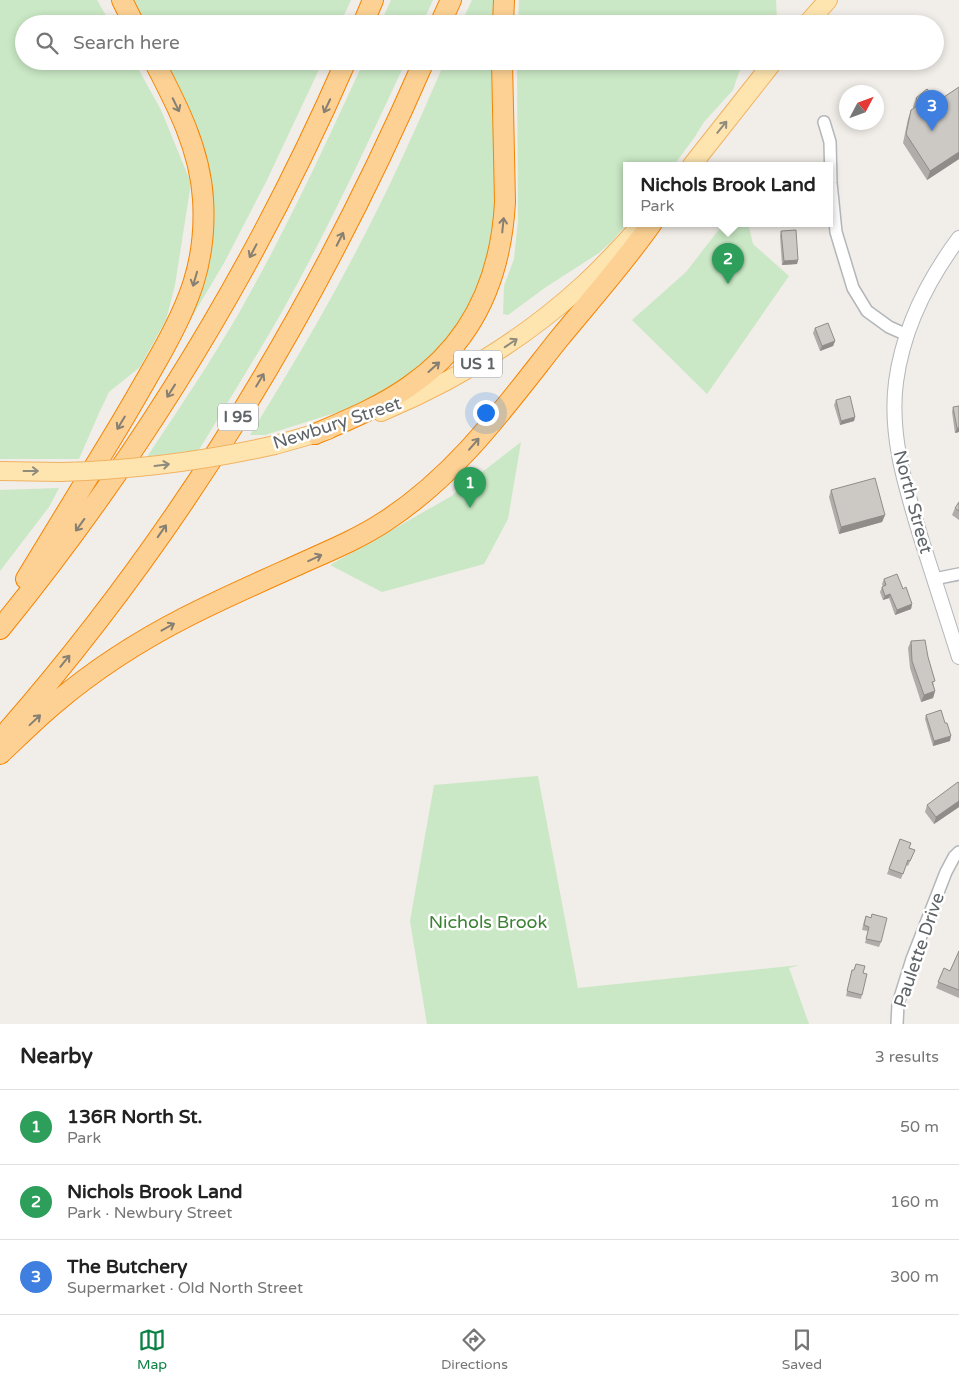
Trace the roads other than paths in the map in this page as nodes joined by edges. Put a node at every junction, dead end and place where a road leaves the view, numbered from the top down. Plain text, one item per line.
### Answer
1 (122, 0) edge
2 (373, 0) edge
3 (451, 0) edge
4 (504, 0) edge
5 (815, 0) edge
6 (828, 0) edge
7 (130, 15) edge
8 (367, 15) edge
9 (444, 15) edge
10 (503, 15) edge
11 (806, 15) edge
12 (814, 15) edge
13 (158, 70) edge
14 (342, 70) edge
15 (420, 70) edge
16 (502, 70) edge
17 (767, 70) edge
18 (824, 122) dead end
19 (694, 162) edge
20 (830, 162) edge
21 (833, 203) edge
22 (639, 227) edge
23 (649, 227) edge
24 (959, 238) edge
25 (907, 335) junction
26 (316, 434) junction
27 (0, 471) edge
28 (959, 574) edge
29 (934, 579) junction
30 (0, 622) edge
31 (0, 629) edge
32 (959, 657) edge
33 (0, 739) edge
34 (0, 754) edge
35 (959, 852) edge
36 (897, 1024) edge

1 - 7 highway
2 - 8 highway
3 - 9 highway
4 - 10 highway
5 - 11 main road
6 - 12 main road
13 -> 30 highway
14 -> 31 highway
33 -> 15 highway, I 95
26 -> 16 highway
19 -> 17 main road
18 - 20 street
21 - 25 street
26 -> 22 main road, Newbury Street / US 1
34 -> 23 highway
24 - 25 street, North Street
25 - 29 street, North Street
27 -> 26 main road, Newbury Street / US 1, bridge
28 - 29 street
29 - 32 street, North Street
35 - 36 street, Paulette Drive

